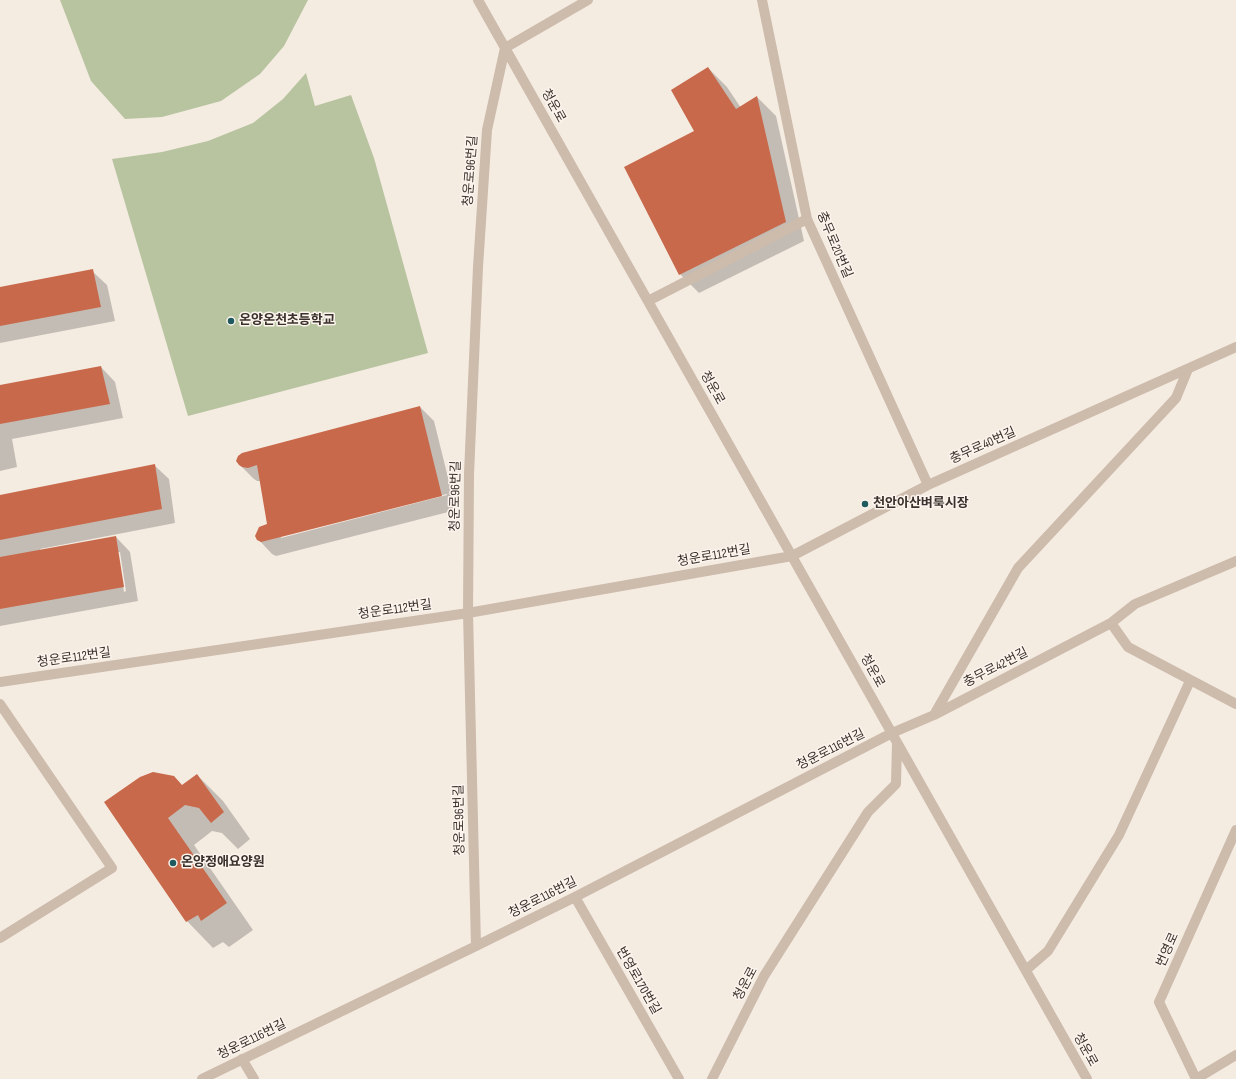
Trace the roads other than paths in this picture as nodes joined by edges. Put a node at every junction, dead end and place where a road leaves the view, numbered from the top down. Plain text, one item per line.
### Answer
1 (478, 0) edge
2 (588, 0) edge
3 (762, 0) edge
4 (505, 48) junction
5 (807, 219) junction
6 (648, 300) junction
7 (1236, 347) edge
8 (1188, 369) junction
9 (928, 485) junction
10 (792, 556) junction
11 (1236, 561) edge
12 (468, 613) junction
13 (1111, 623) junction
14 (1190, 681) junction
15 (0, 682) edge
16 (0, 704) edge
17 (1236, 704) edge
18 (934, 715) junction
19 (894, 737) junction
20 (1236, 830) edge
21 (575, 897) junction
22 (0, 938) edge
23 (476, 946) junction
24 (1026, 970) junction
25 (1236, 1055) edge
26 (242, 1059) junction
27 (202, 1079) edge
28 (254, 1079) edge
29 (678, 1079) edge
30 (712, 1079) edge
31 (1087, 1079) edge
32 (1196, 1079) edge

1 - 4 street, 청운로
2 - 4 street
3 - 5 street, 충무로20번길
4 - 6 street, 청운로
4 - 12 street, 청운로96번길
5 - 6 street
5 - 9 street, 충무로20번길
6 - 10 street, 청운로
7 - 8 street, 충무로40번길
8 - 9 street, 충무로40번길
8 - 18 street
9 - 10 street, 충무로40번길
10 - 12 street, 청운로112번길
10 - 19 street, 청운로
11 - 13 street, 충무로42번길
12 - 15 street, 청운로112번길
12 - 23 street, 청운로96번길
13 - 14 street
13 - 18 street, 충무로42번길
14 - 17 street
14 - 24 street
16 - 22 street
18 - 19 street, 충무로42번길
19 - 21 street, 청운로116번길
19 - 24 street, 청운로
19 - 30 street, 청운로
20 - 32 street, 번영로
21 - 23 street, 청운로116번길
21 - 29 street, 번영로170번길
23 - 26 street, 청운로116번길
24 - 31 street, 청운로
25 - 32 street, 번영로
26 - 27 street, 청운로116번길
26 - 28 street

